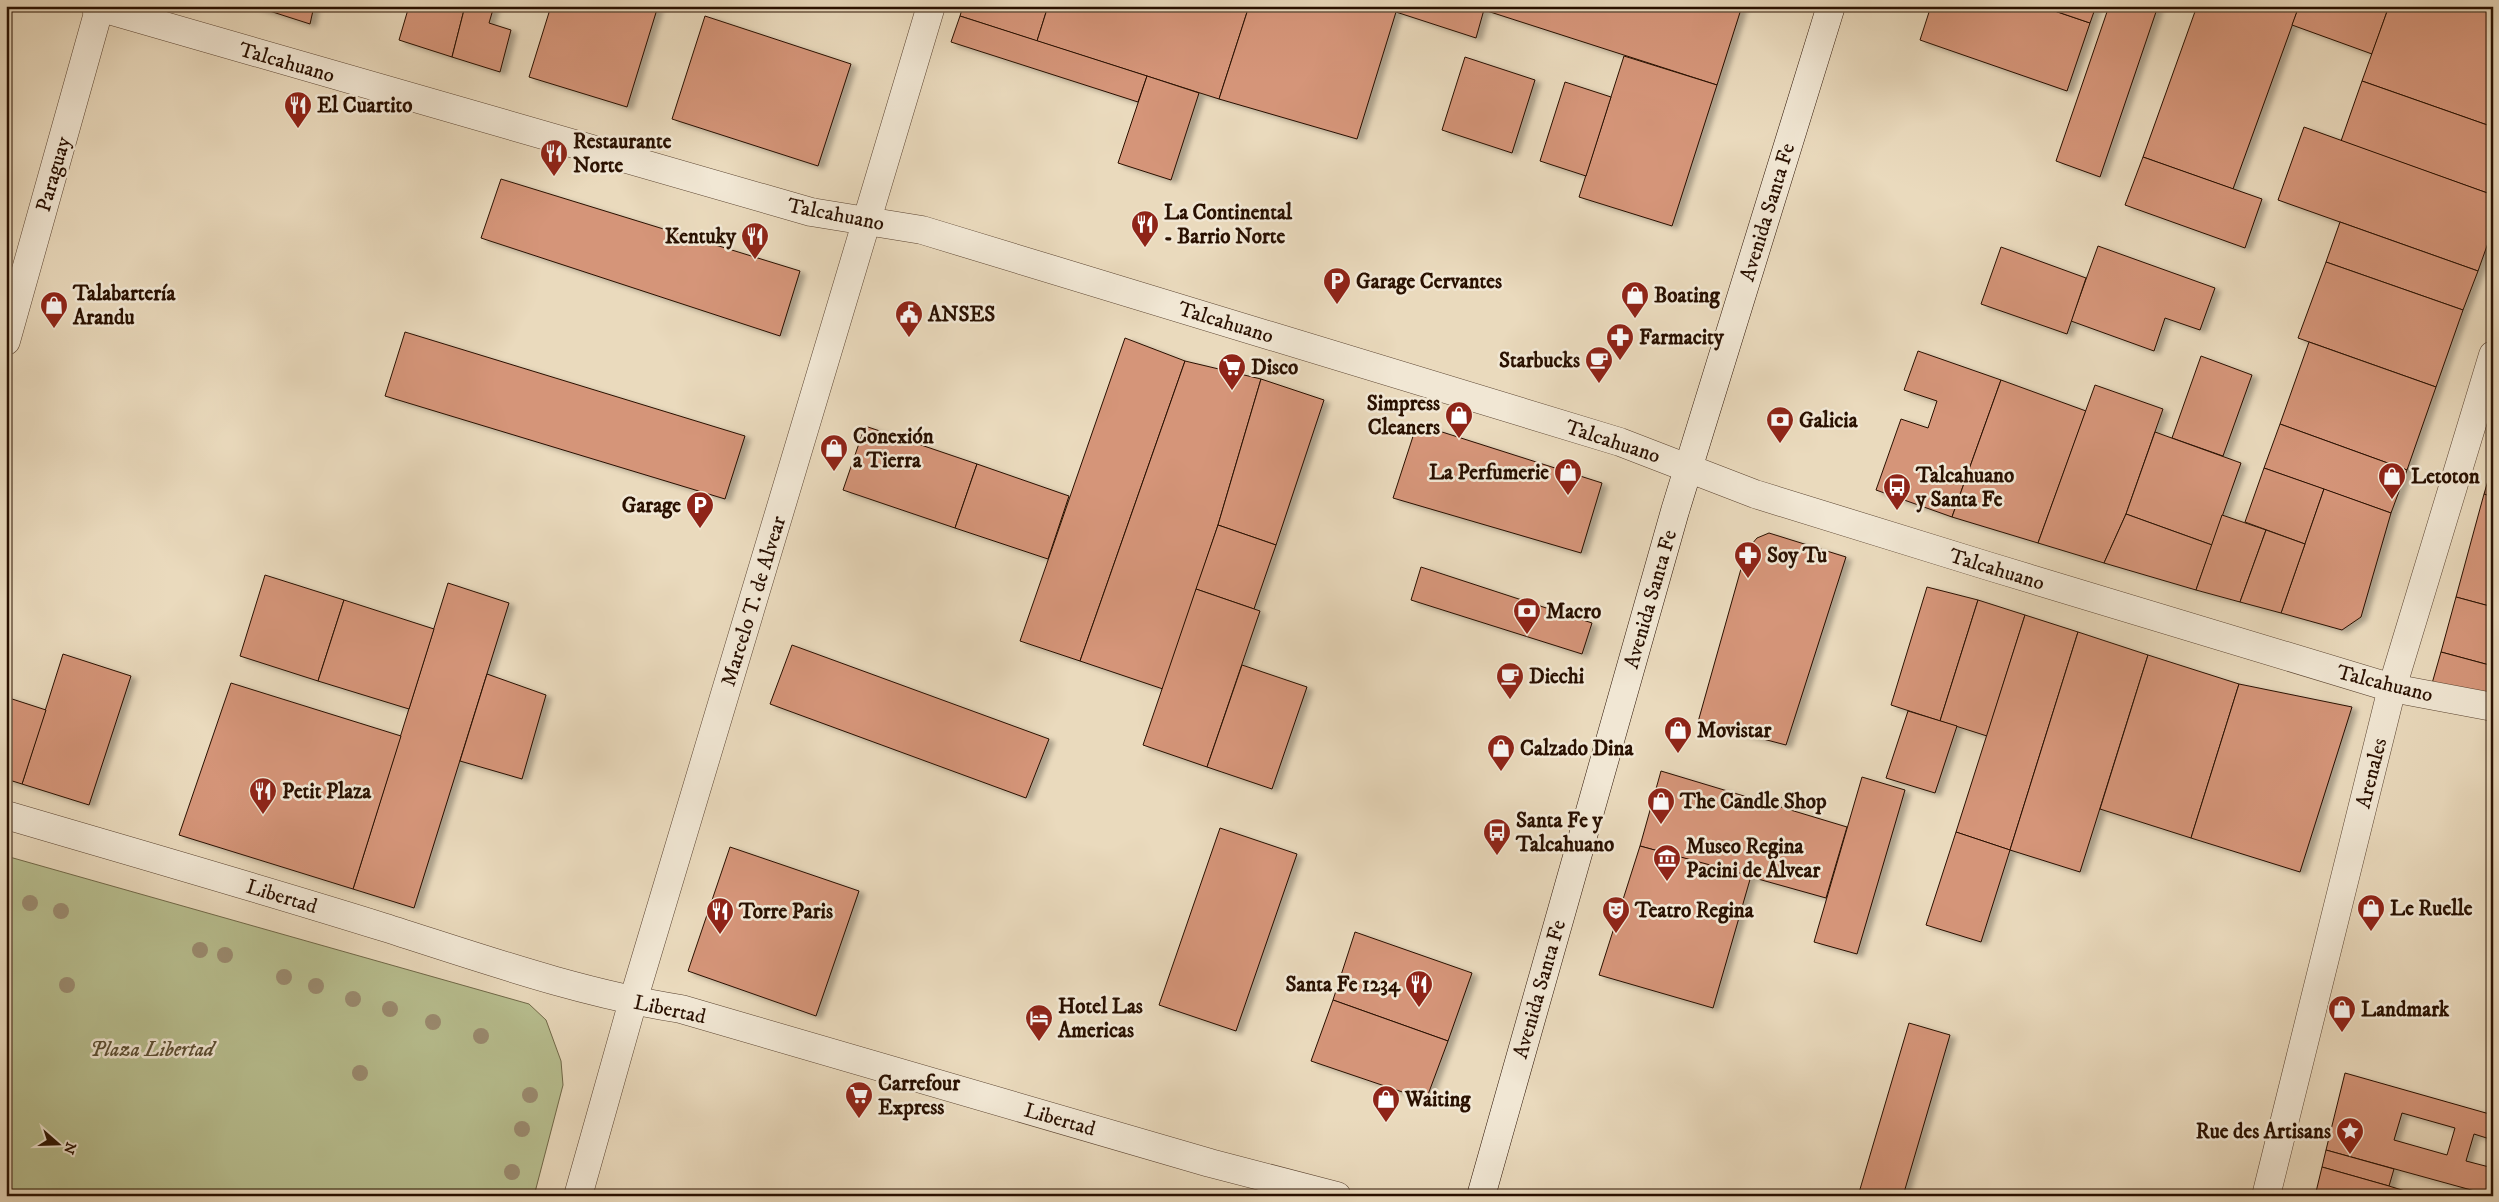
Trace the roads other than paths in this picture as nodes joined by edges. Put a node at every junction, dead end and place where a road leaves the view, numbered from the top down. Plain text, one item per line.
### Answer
1 (931, 6) edge
2 (1831, 6) edge
3 (98, 7) edge
4 (868, 221) junction
5 (6, 341) edge
6 (2493, 355) edge
7 (1688, 467) junction
8 (2392, 688) junction
9 (2493, 707) edge
10 (6, 815) edge
11 (632, 1001) junction
12 (578, 1196) edge
13 (1337, 1196) edge
14 (1481, 1196) edge
15 (2266, 1196) edge

1 - 4 street, Marcelo T. de Alvear
2 - 7 street, Avenida Santa Fe
3 - 4 street, Talcahuano
3 - 5 street, Paraguay
4 - 7 street, Talcahuano
4 - 11 street, Marcelo T. de Alvear
6 - 8 street, Arenales
7 - 8 street, Talcahuano
7 - 14 street, Avenida Santa Fe
8 - 9 street, Talcahuano
8 - 15 street, Arenales
10 - 11 street, Libertad
11 - 12 street, Marcelo T. de Alvear
11 - 13 street, Libertad

